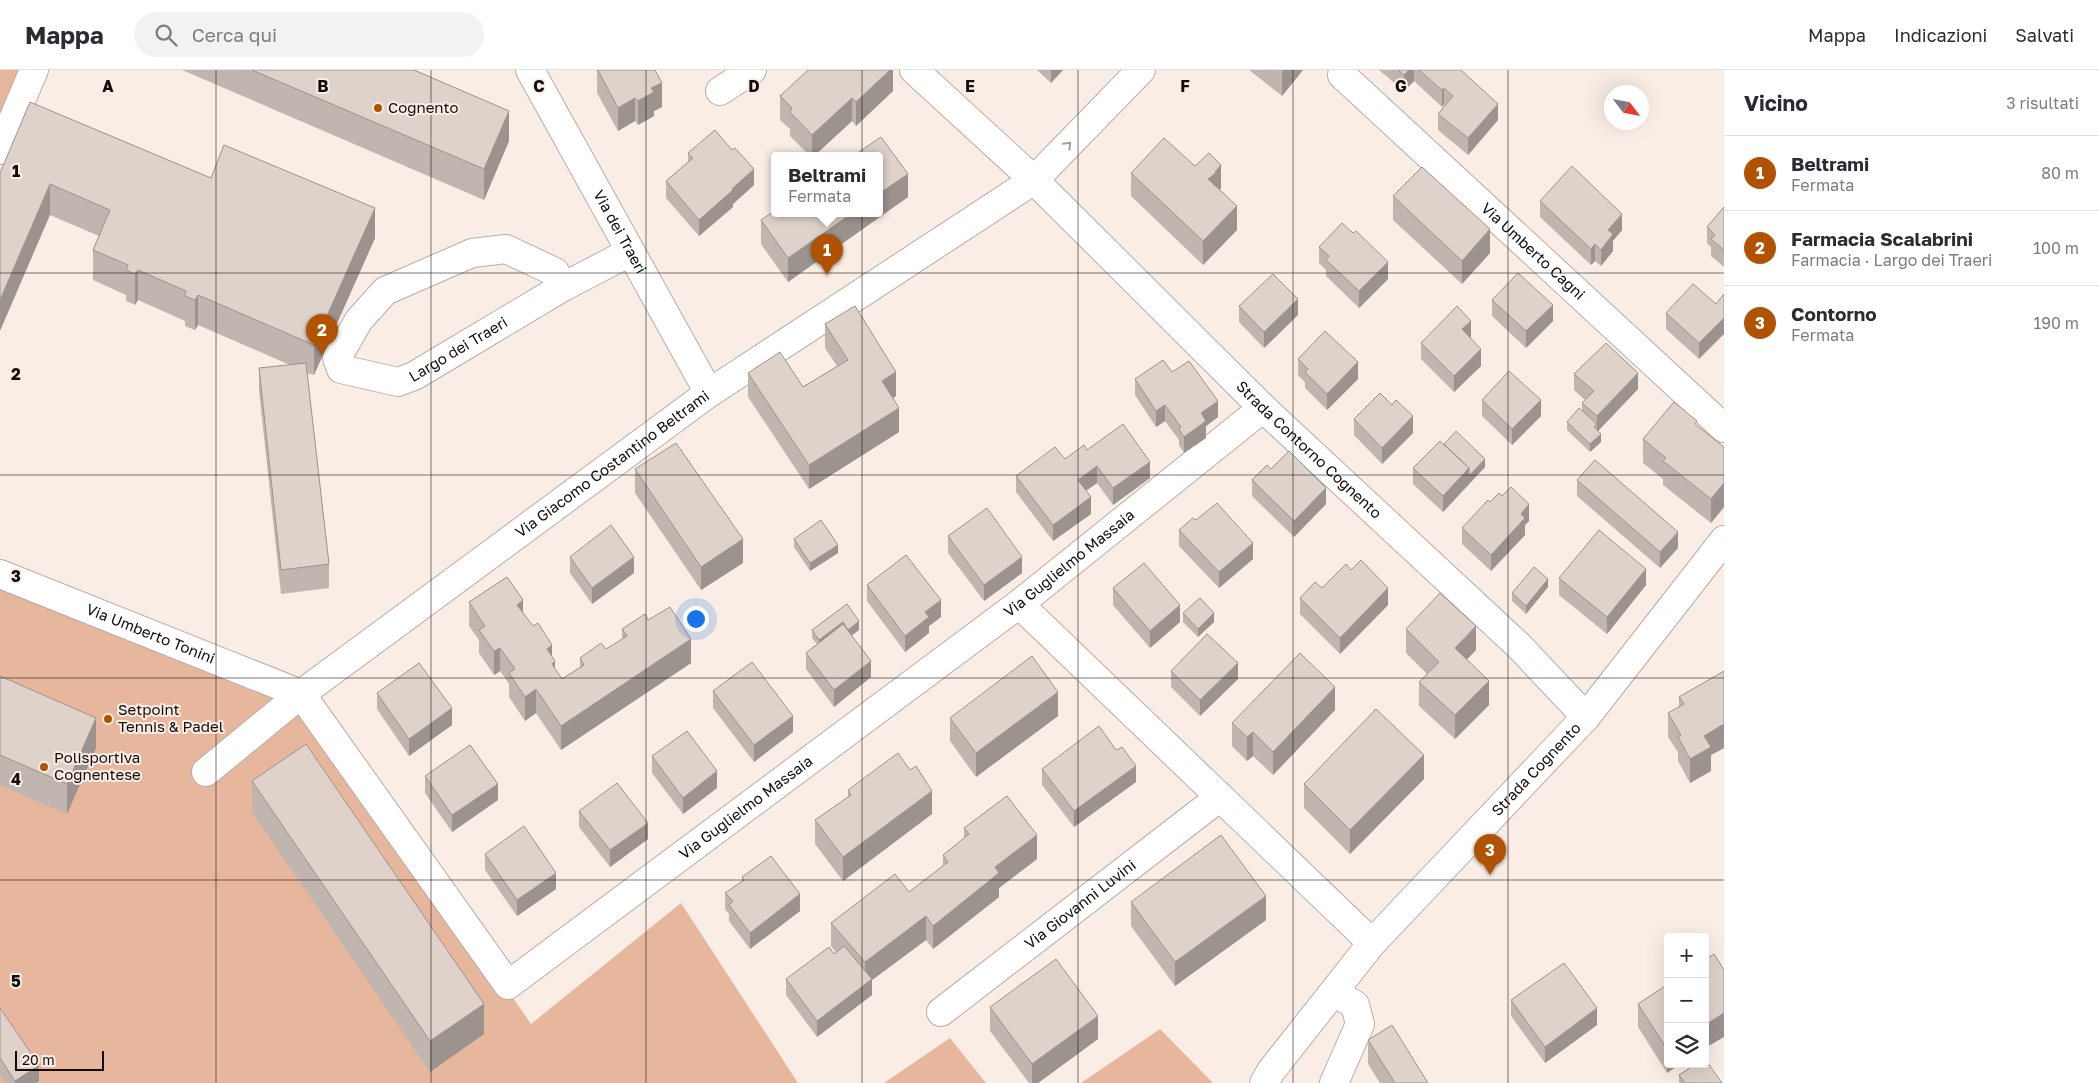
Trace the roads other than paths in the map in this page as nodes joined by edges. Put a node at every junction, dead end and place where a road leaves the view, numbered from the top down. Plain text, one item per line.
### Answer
1 (34, 70) edge
2 (530, 70) edge
3 (752, 70) edge
4 (914, 70) edge
5 (1141, 70) edge
6 (1342, 75) dead end
7 (720, 91) dead end
8 (0, 150) edge
9 (1034, 180) junction
10 (630, 252) junction
11 (564, 287) junction
12 (709, 393) junction
13 (1263, 408) junction
14 (1724, 428) edge
15 (1724, 540) edge
16 (0, 574) edge
17 (1019, 604) junction
18 (301, 694) junction
19 (1586, 717) junction
20 (206, 772) dead end
21 (1220, 798) junction
22 (1372, 943) junction
23 (1334, 992) junction
24 (941, 1012) dead end
25 (1264, 1083) edge
26 (1334, 1083) edge

1 - 8 street
2 - 10 street, Via dei Traeri
3 - 7 street
4 - 9 street, Strada Contorno Cognento
9 -> 5 street
6 - 14 street, Via Umberto Cagni
9 - 12 street, Via Giacomo Costantino Beltrami
9 - 13 street, Strada Contorno Cognento
10 - 11 street, Largo dei Traeri
10 - 12 street, Via dei Traeri
11 - 11 street, Largo dei Traeri
12 - 18 street, Via Giacomo Costantino Beltrami
13 - 17 street, Via Guglielmo Massaia
13 - 19 street, Strada Contorno Cognento
15 - 19 street, Strada Cognento
16 - 18 street, Via Umberto Tonini
17 - 18 street, Via Guglielmo Massaia
17 - 21 street
18 - 20 street, Via Giacomo Costantino Beltrami
19 - 22 street, Strada Cognento
21 - 22 street
21 - 24 street, Via Giovanni Luvini
22 - 23 street, Strada Cognento
23 - 25 street, Strada Cognento
23 - 26 street

